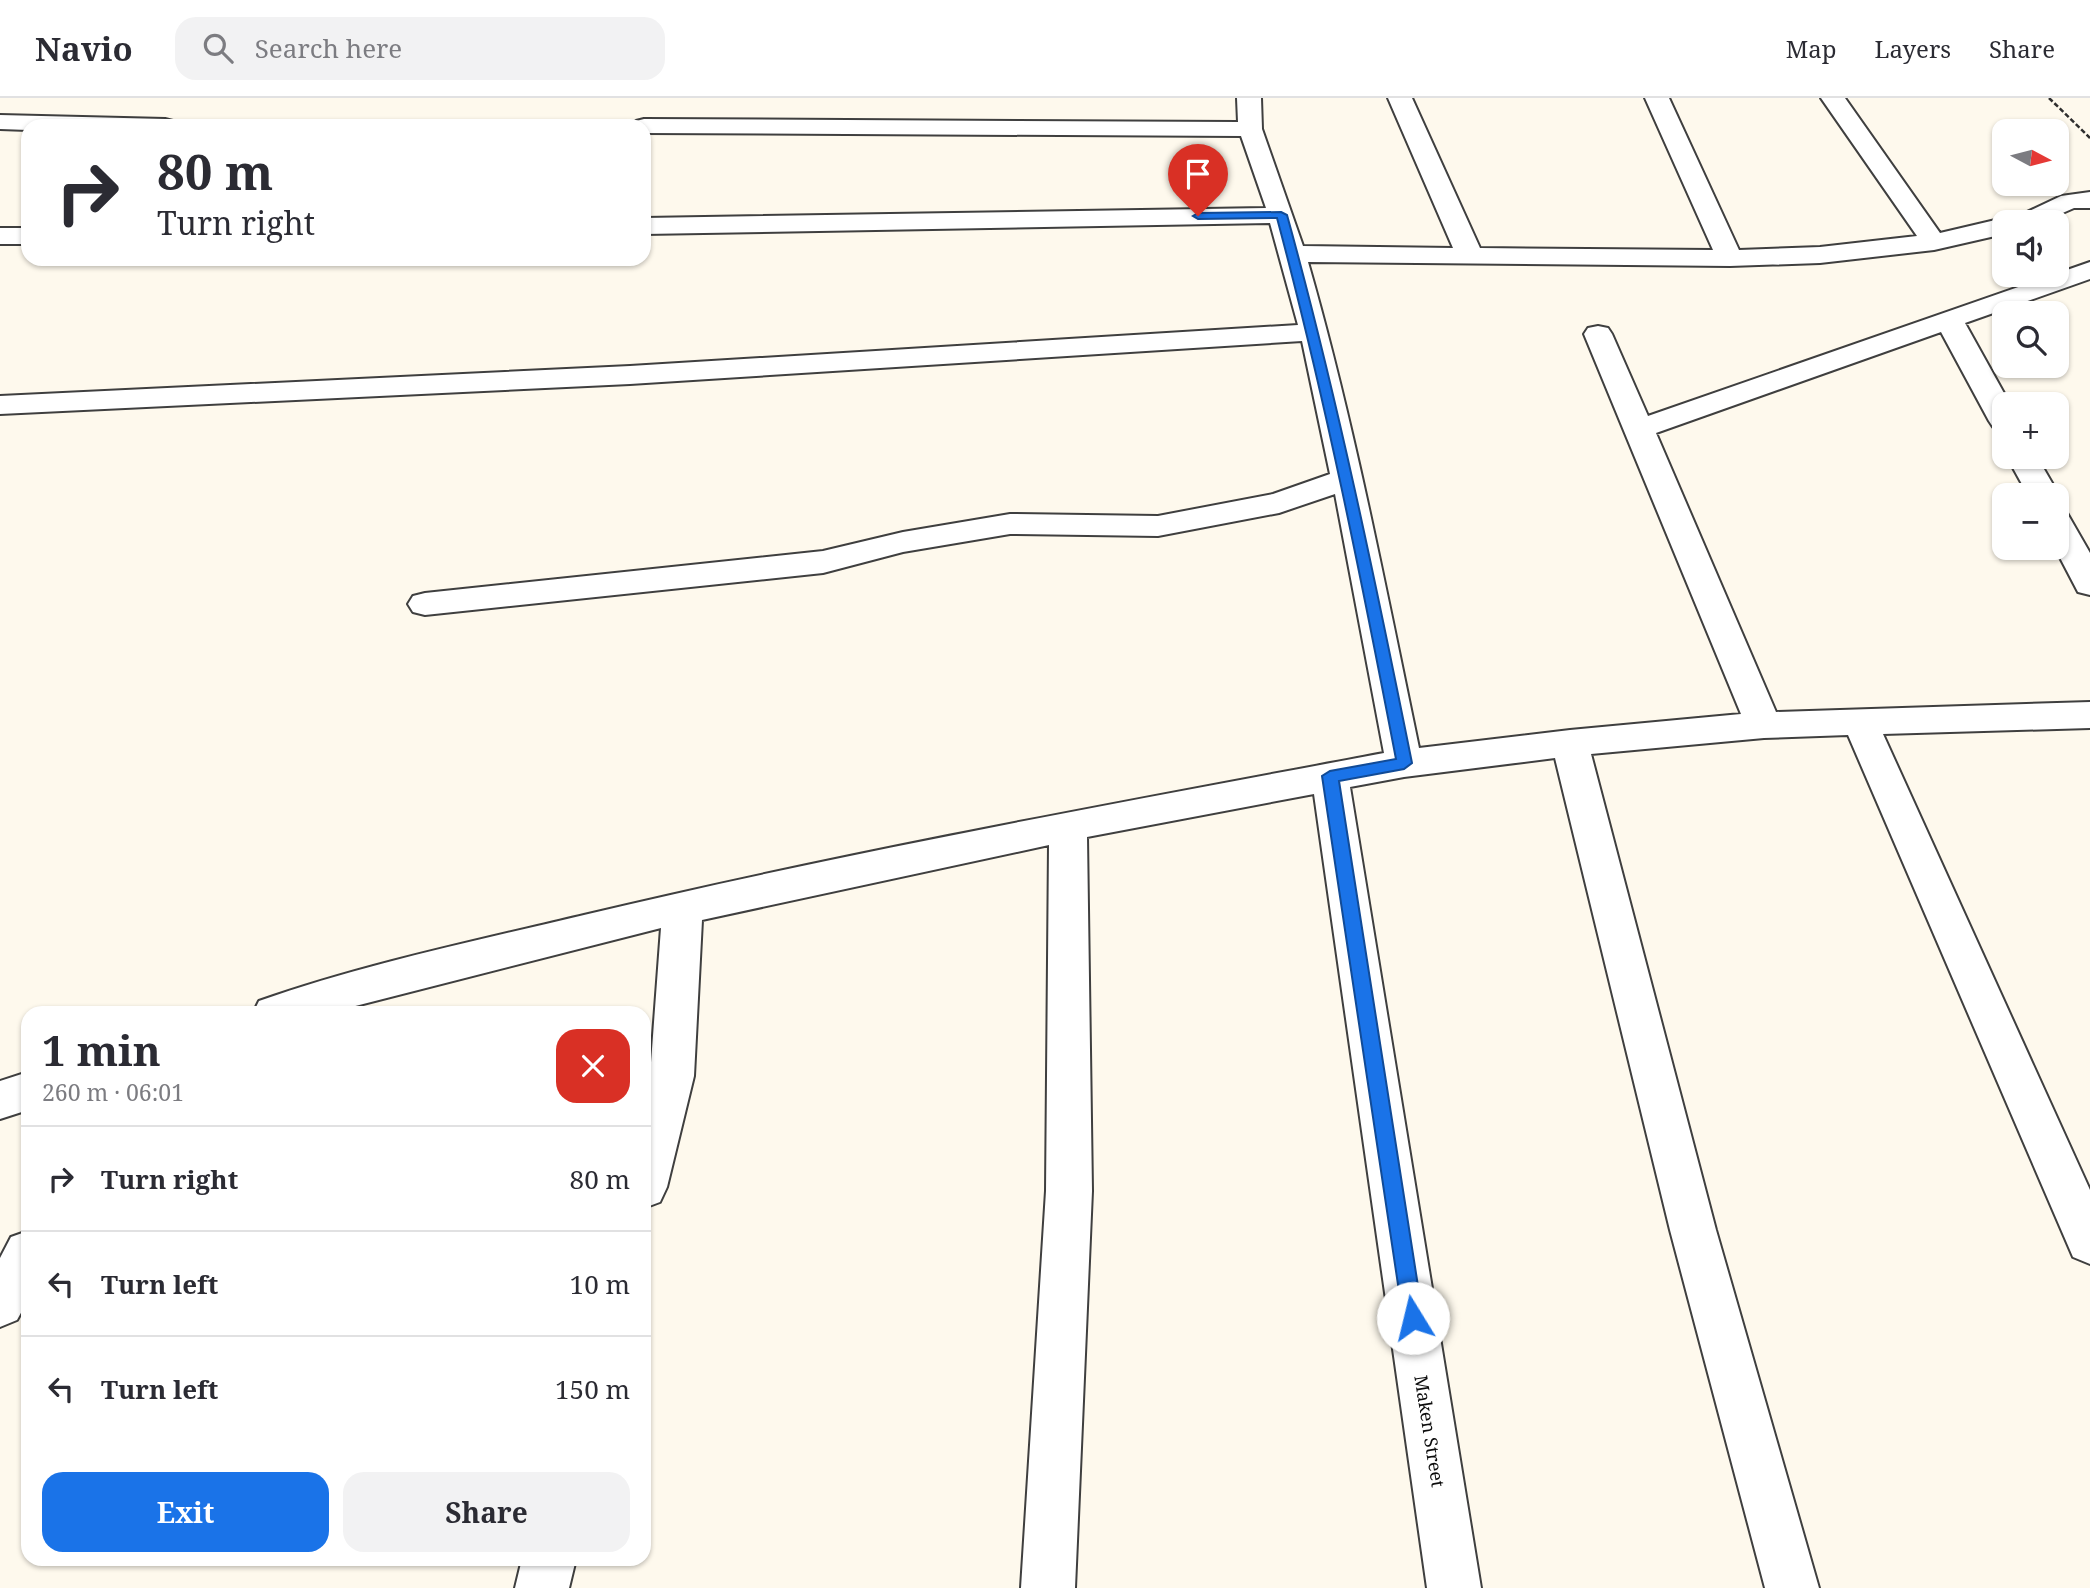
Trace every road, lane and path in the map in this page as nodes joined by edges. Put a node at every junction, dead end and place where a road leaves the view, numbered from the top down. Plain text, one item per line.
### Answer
1 (1249, 98) edge
2 (1399, 98) edge
3 (1657, 98) edge
4 (1833, 98) edge
5 (2049, 98) edge
6 (0, 122) edge
7 (21, 122) edge
8 (651, 127) edge
9 (1250, 129) junction
10 (2090, 138) edge
11 (2090, 200) edge
12 (2049, 210) edge
13 (1281, 215) junction
14 (651, 226) edge
15 (1992, 229) edge
16 (0, 236) edge
17 (21, 236) edge
18 (1934, 242) junction
19 (1292, 254) junction
20 (1470, 256) junction
21 (1730, 258) junction
22 (2090, 270) edge
23 (1949, 320) junction
24 (1314, 332) junction
25 (1598, 334) dead end
26 (1992, 399) edge
27 (0, 405) edge
28 (1639, 429) junction
29 (1346, 479) junction
30 (2069, 544) edge
31 (2090, 584) edge
32 (425, 604) dead end
33 (2090, 715) edge
34 (1859, 720) junction
35 (1764, 725) junction
36 (1570, 743) junction
37 (1404, 763) junction
38 (1330, 776) junction
39 (1068, 826) junction
40 (683, 908) junction
41 (297, 1006) edge
42 (21, 1093) edge
43 (0, 1100) edge
44 (651, 1159) edge
45 (2090, 1242) edge
46 (21, 1266) edge
47 (0, 1304) edge
48 (547, 1566) edge
49 (542, 1588) edge
50 (1048, 1588) edge
51 (1454, 1588) edge
52 (1793, 1588) edge

1 - 9 street
2 - 20 street
3 - 21 street
4 - 18 street
5 - 10 path
6 - 7 street
8 - 9 street
9 - 13 street
11 - 12 street
13 - 14 street
13 - 19 street
15 - 18 street
16 - 17 street
18 - 21 street
19 - 20 street
19 - 24 street
20 - 21 street
22 - 23 street
23 - 26 street
23 - 28 street
24 - 27 street
24 - 29 street
25 - 28 street
28 - 35 street
29 - 32 street
29 - 37 street
30 - 31 street
33 - 34 street
34 - 35 street
34 - 45 street
35 - 36 street
36 - 37 street
36 - 52 street
37 - 38 street
38 - 39 street
38 - 51 street, Maken Street
39 - 40 street
39 - 50 street
40 - 41 street
40 - 44 street
42 - 43 street
46 - 47 street
48 - 49 street

